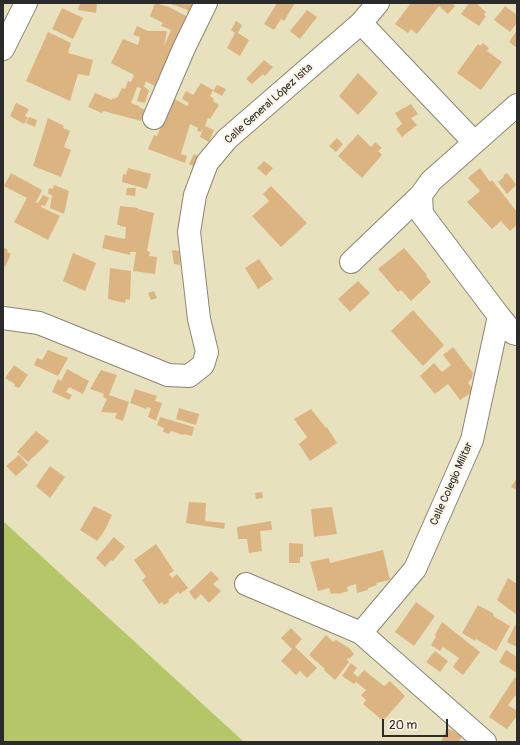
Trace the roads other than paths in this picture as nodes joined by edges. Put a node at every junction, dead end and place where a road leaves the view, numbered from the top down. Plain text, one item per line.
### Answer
1 (26, 3) edge
2 (206, 3) edge
3 (378, 3) edge
4 (361, 22) junction
5 (3, 49) edge
6 (517, 105) edge
7 (154, 118) dead end
8 (474, 142) junction
9 (421, 196) junction
10 (351, 262) dead end
11 (499, 316) junction
12 (3, 318) edge
13 (517, 334) edge
14 (246, 584) dead end
15 (361, 632) junction
16 (485, 742) edge

1 - 5 street
2 - 7 street
3 - 4 street, Calle General López Isita
4 - 8 street
4 - 12 street, Calle General López Isita
6 - 8 street
8 - 9 street
9 - 10 street
9 - 11 street
11 - 13 street
11 - 15 street, Calle Colegio Militar
14 - 15 street
15 - 16 street

